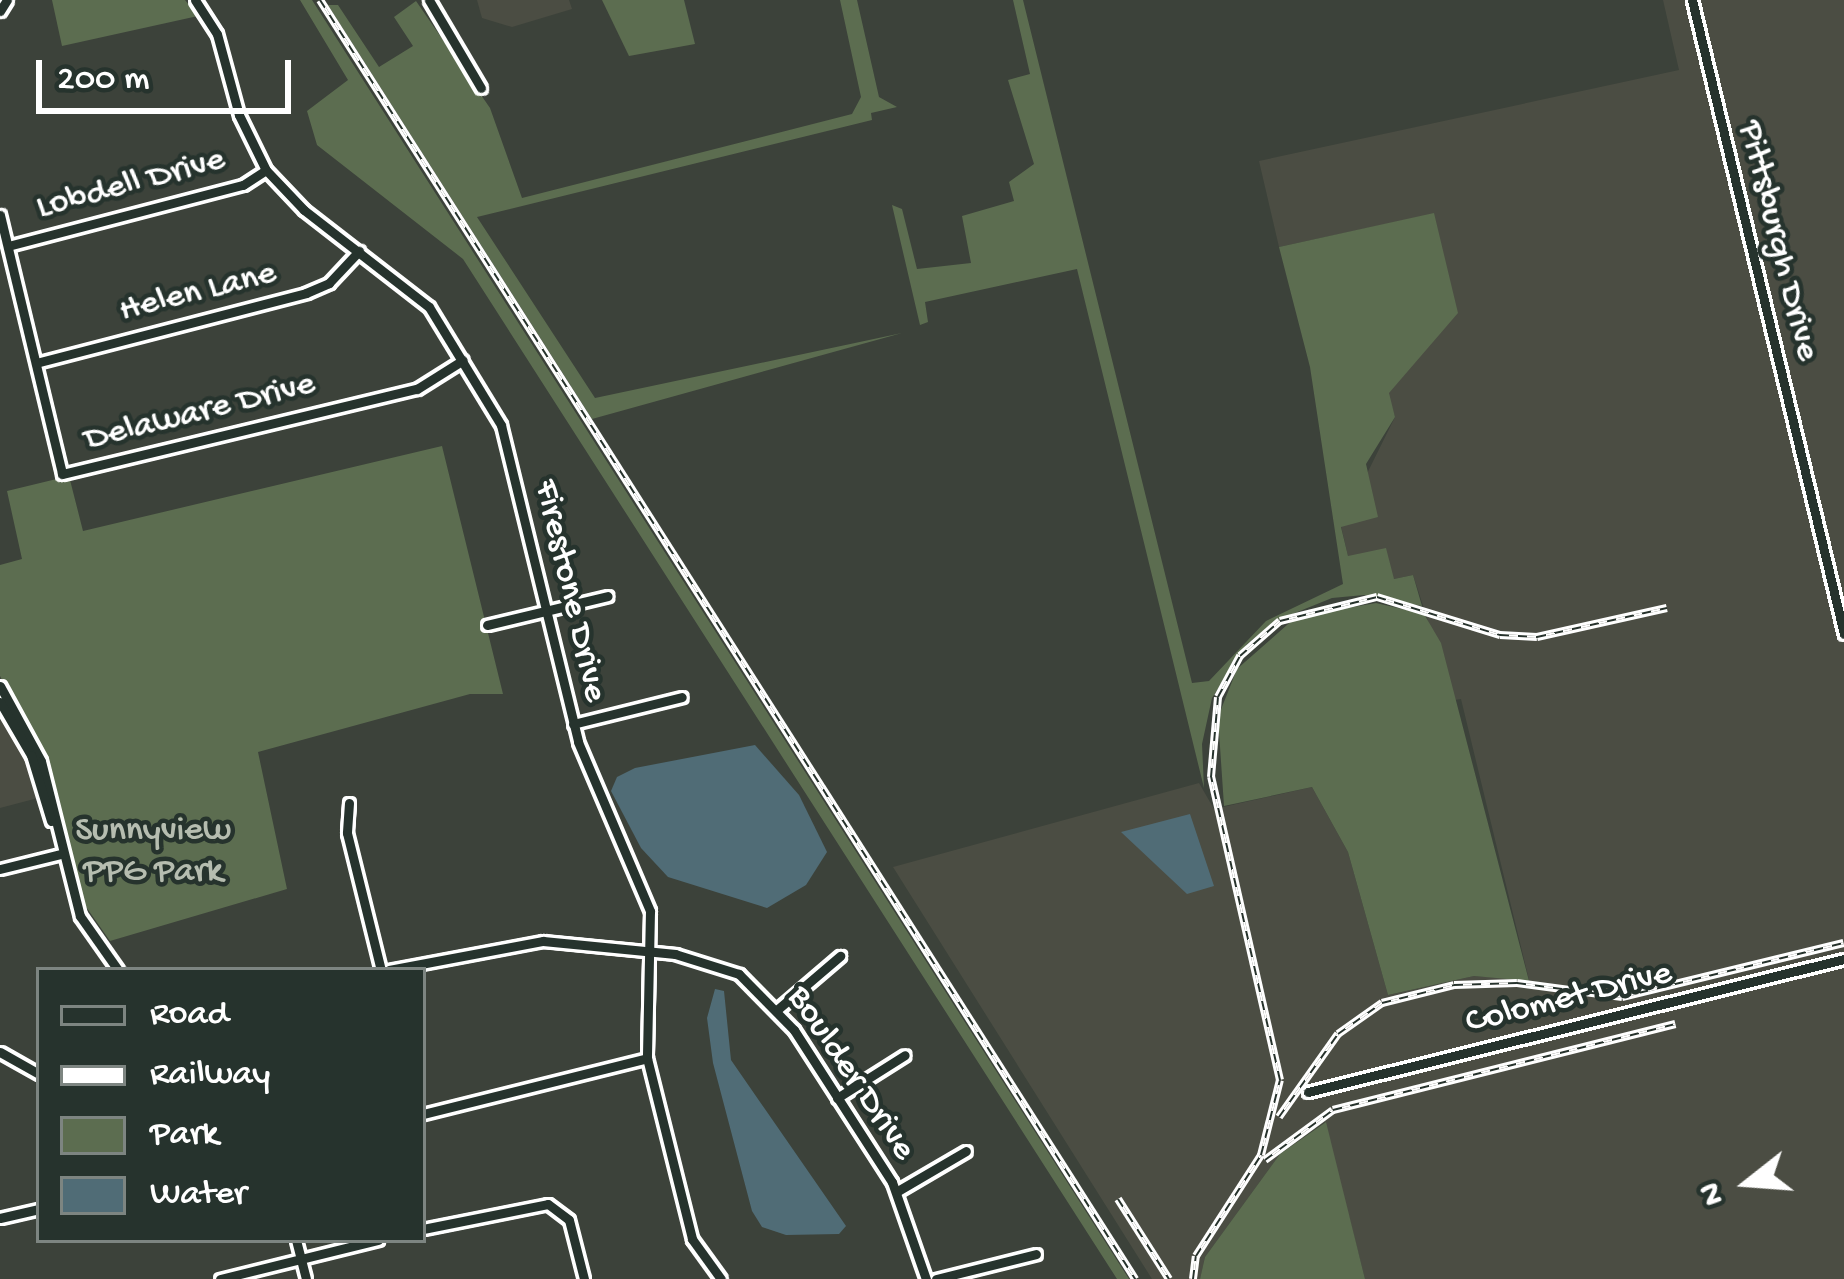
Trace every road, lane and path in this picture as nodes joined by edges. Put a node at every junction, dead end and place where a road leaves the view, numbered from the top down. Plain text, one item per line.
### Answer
1 (7, 0) edge
2 (195, 0) edge
3 (429, 0) edge
4 (1692, 0) edge
5 (0, 11) edge
6 (481, 88) dead end
7 (266, 170) junction
8 (0, 214) edge
9 (8, 246) junction
10 (359, 251) junction
11 (463, 360) junction
12 (36, 363) junction
13 (608, 596) dead end
14 (546, 610) junction
15 (487, 625) dead end
16 (1844, 634) edge
17 (0, 686) edge
18 (682, 697) dead end
19 (0, 702) edge
20 (573, 724) junction
21 (349, 803) dead end
22 (57, 837) junction
23 (62, 854) junction
24 (0, 869) edge
25 (652, 952) junction
26 (840, 956) dead end
27 (1844, 959) edge
28 (116, 967) edge
29 (384, 967) edge
30 (399, 967) edge
31 (778, 1009) junction
32 (0, 1052) edge
33 (905, 1055) dead end
34 (647, 1058) junction
35 (36, 1072) edge
36 (1308, 1092) dead end
37 (838, 1098) junction
38 (426, 1113) edge
39 (966, 1151) dead end
40 (896, 1192) junction
41 (36, 1209) edge
42 (0, 1218) edge
43 (426, 1228) edge
44 (297, 1243) edge
45 (366, 1243) edge
46 (1036, 1254) dead end
47 (301, 1259) junction
48 (220, 1279) edge
49 (306, 1279) edge
50 (584, 1279) edge
51 (721, 1279) edge
52 (926, 1279) edge
53 (936, 1279) edge

1 - 5 street
2 - 7 street, Firestone Drive
3 - 6 street
4 - 16 street, Pittsburgh Drive
7 - 9 street, Lobdell Drive
7 - 10 street, Firestone Drive
8 - 9 street, Delaware Drive
9 - 12 street, Delaware Drive
10 - 11 street, Firestone Drive
10 - 12 street, Helen Lane
11 - 12 street, Delaware Drive
11 - 14 street, Firestone Drive
13 - 14 street
14 - 15 street
14 - 20 street, Firestone Drive
17 - 22 street
18 - 20 street
19 - 22 street
20 - 25 street, Firestone Drive
21 - 29 street
22 - 23 street
23 - 24 street
23 - 28 street
25 - 30 street, Boulder Drive
25 - 31 street, Boulder Drive
25 - 34 street, Firestone Drive
26 - 31 street
27 - 36 street, Colomet Drive
31 - 37 street, Boulder Drive
32 - 35 street
33 - 37 street
34 - 38 street
34 - 51 street, Firestone Drive
37 - 40 street, Boulder Drive
39 - 40 street
40 - 52 street, Boulder Drive
41 - 42 street
43 - 50 street
44 - 47 street
45 - 47 street
46 - 53 street
47 - 48 street
47 - 49 street

